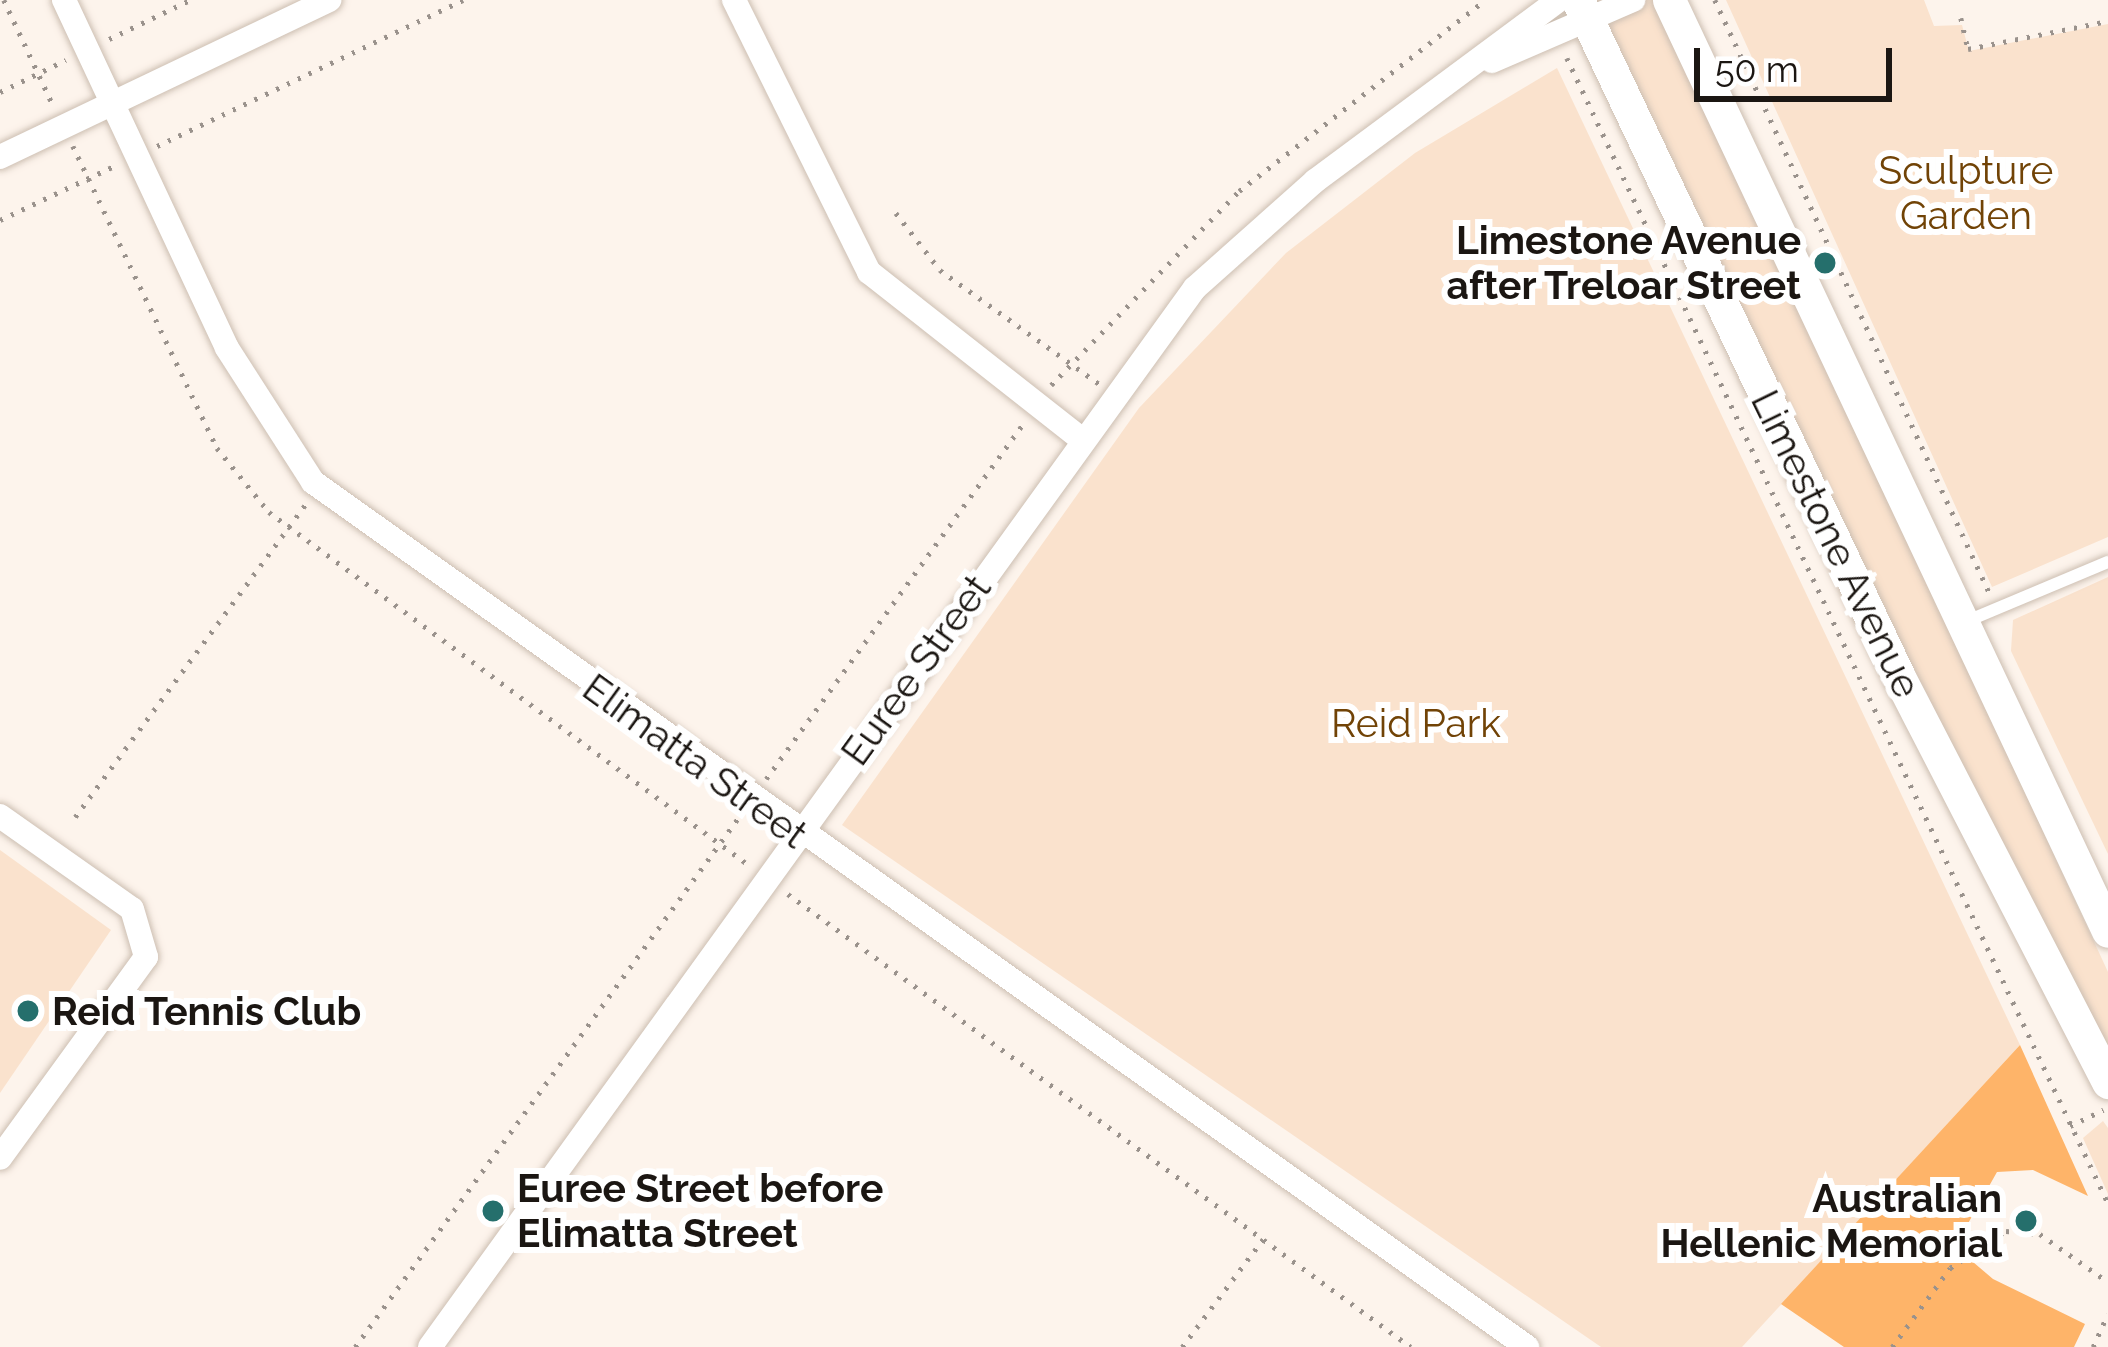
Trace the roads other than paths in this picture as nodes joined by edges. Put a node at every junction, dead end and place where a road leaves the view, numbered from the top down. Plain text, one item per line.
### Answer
1 (64, 0) edge
2 (328, 0) edge
3 (734, 0) edge
4 (1558, 0) edge
5 (1633, 0) edge
6 (1669, 0) edge
7 (1583, 11) edge
8 (1478, 66) junction
9 (112, 104) junction
10 (0, 157) edge
11 (1082, 439) junction
12 (2108, 562) edge
13 (1964, 623) junction
14 (0, 816) edge
15 (797, 835) junction
16 (2108, 931) edge
17 (2108, 1082) edge
18 (0, 1158) edge
19 (430, 1347) edge
20 (1527, 1347) edge

1 - 9 street, Elimatta Street
2 - 9 street
3 - 11 street
4 - 8 street, Euree Street
5 - 7 street, Euree Street
6 - 13 main road, Limestone Avenue
7 - 8 street, Euree Street
7 - 17 main road, Limestone Avenue
8 - 11 street, Euree Street
9 - 10 street
9 - 15 street, Elimatta Street
11 - 15 street, Euree Street
12 - 13 lane
13 - 16 main road, Limestone Avenue
14 - 18 street
15 - 19 street, Euree Street
15 - 20 street, Elimatta Street

